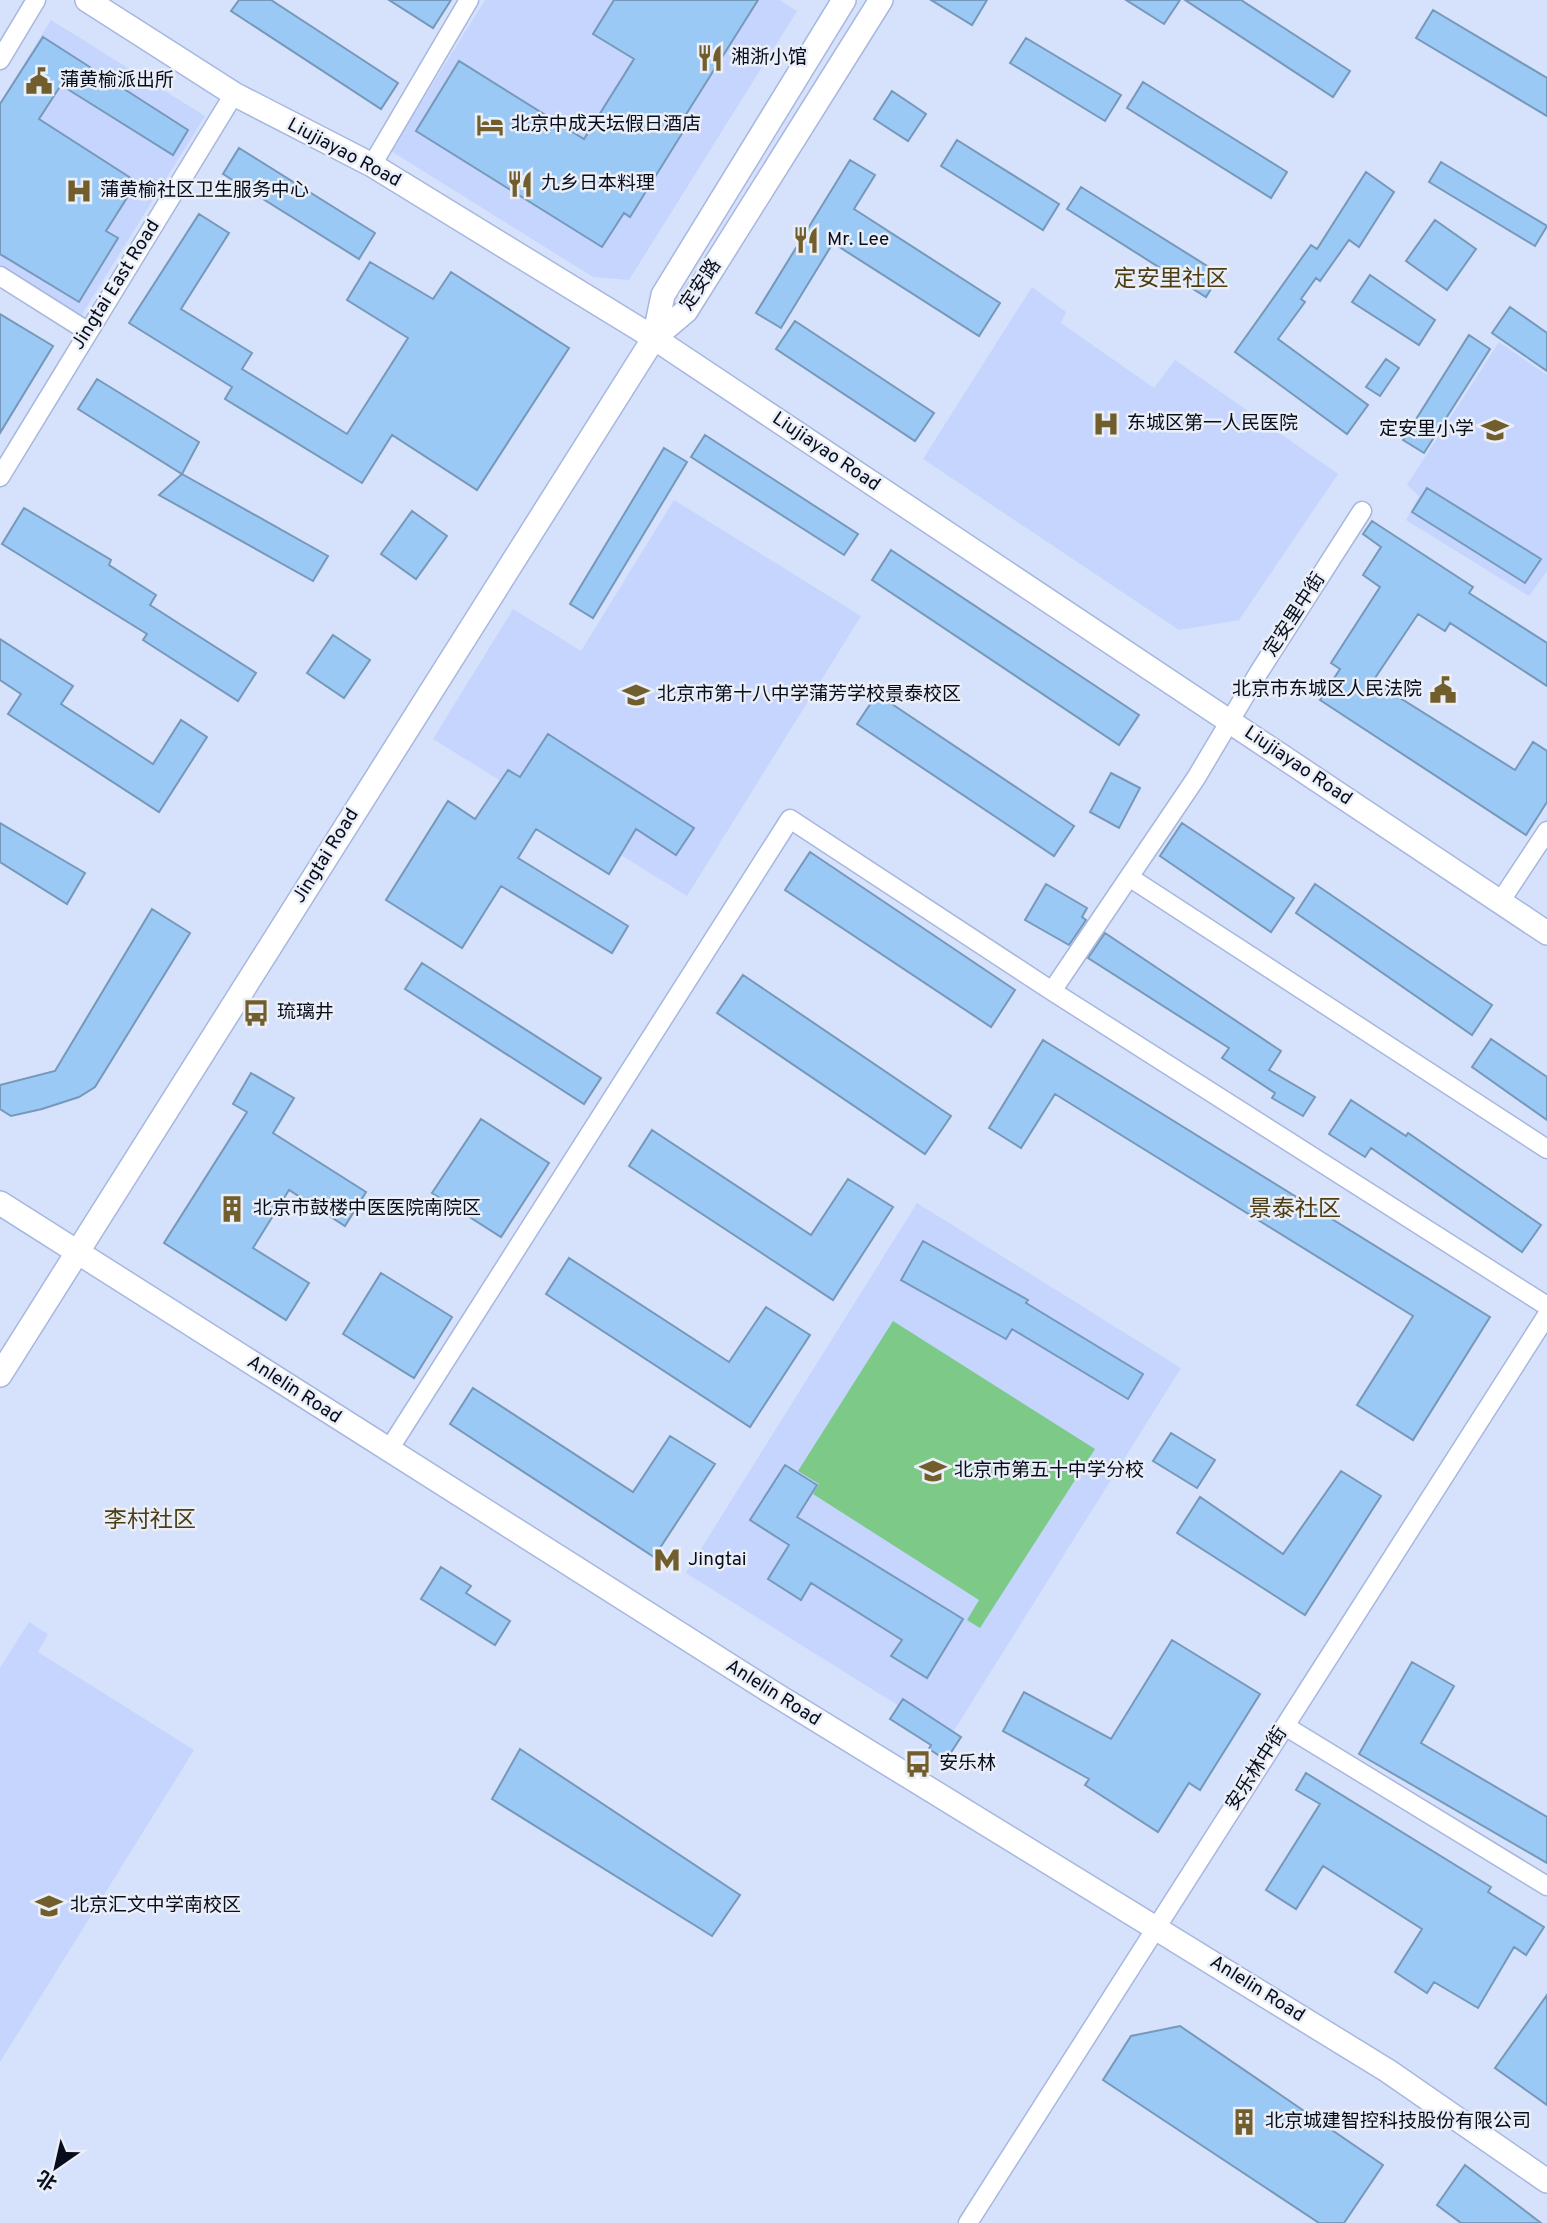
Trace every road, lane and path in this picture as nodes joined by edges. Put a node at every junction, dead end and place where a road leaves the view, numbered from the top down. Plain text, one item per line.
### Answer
1 (36, 0) edge
2 (87, 0) edge
3 (469, 0) edge
4 (844, 0) edge
5 (881, 0) edge
6 (0, 60) edge
7 (233, 94) junction
8 (372, 165) junction
9 (0, 276) edge
10 (87, 331) junction
11 (654, 338) junction
12 (0, 477) edge
13 (1362, 511) dead end
14 (1232, 720) junction
15 (1547, 831) edge
16 (1129, 877) junction
17 (1500, 902) junction
18 (1547, 933) edge
19 (1052, 991) junction
20 (1547, 1149) edge
21 (0, 1203) edge
22 (78, 1251) junction
23 (1547, 1307) edge
24 (1547, 1315) edge
25 (0, 1376) edge
26 (388, 1451) junction
27 (1285, 1726) junction
28 (1547, 1886) edge
29 (1157, 1926) junction
30 (1547, 2181) edge
31 (968, 2223) edge

1 - 6 street
2 - 7 street, Liujiayao Road
3 - 8 street
4 - 11 street, 定安路
5 - 11 street, 定安路
7 - 8 street, Liujiayao Road
7 - 10 street, Jingtai East Road
8 - 11 street, Liujiayao Road
9 - 10 street
10 - 12 street, Jingtai East Road
11 - 14 street, Liujiayao Road
11 - 22 street, Jingtai Road
13 - 14 street, 定安里中街
14 - 16 street, 定安里中街
14 - 17 street, Liujiayao Road
15 - 17 street
16 - 19 street, 定安里中街
16 - 20 street
17 - 18 street, Liujiayao Road
19 - 23 street
19 - 26 street
21 - 22 street, Anlelin Road
22 - 25 street, Jingtai Road
22 - 26 street, Anlelin Road
24 - 27 street, 安乐林中街
26 - 29 street, Anlelin Road
27 - 28 street
27 - 29 street, 安乐林中街
29 - 30 street, Anlelin Road
29 - 31 street, 安乐林中街

